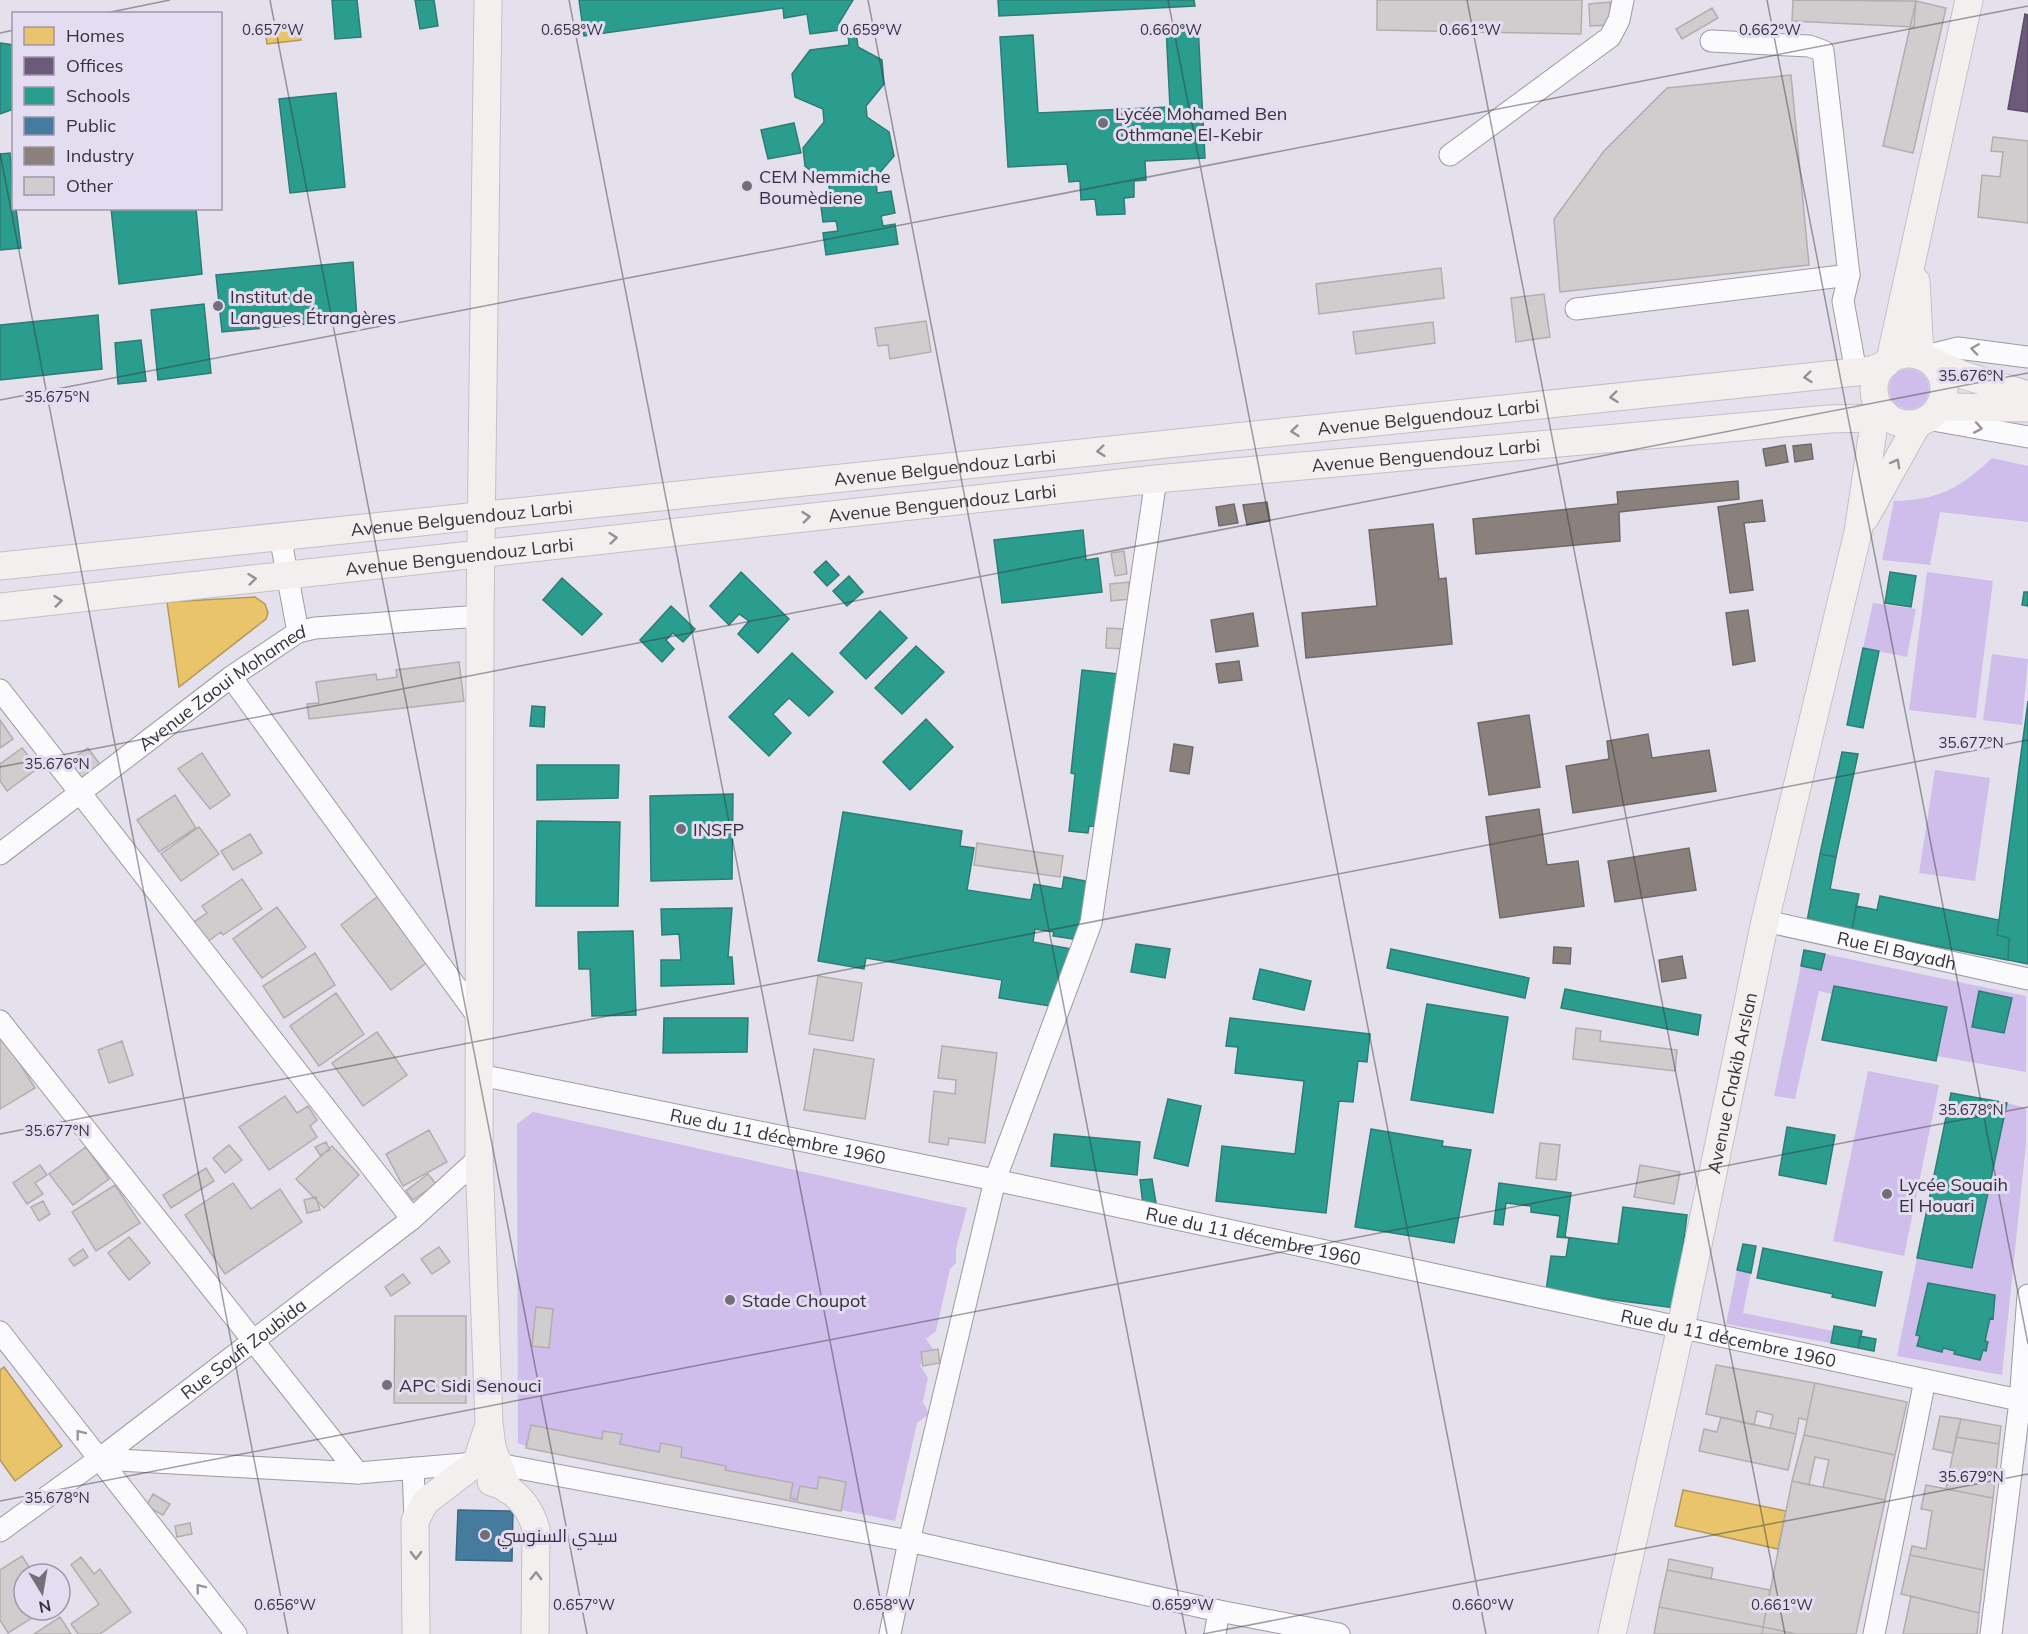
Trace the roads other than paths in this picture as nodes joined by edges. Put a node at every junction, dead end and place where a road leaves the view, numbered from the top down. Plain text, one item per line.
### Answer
1 (488, 0) edge
2 (1623, 0) edge
3 (1969, 0) edge
4 (1711, 42) dead end
5 (1449, 155) dead end
6 (1915, 244) junction
7 (1849, 276) junction
8 (1576, 309) dead end
9 (2028, 357) edge
10 (1924, 358) junction
11 (1888, 362) junction
12 (1856, 372) junction
13 (2028, 395) edge
14 (2028, 408) edge
15 (1879, 412) junction
16 (1928, 416) junction
17 (1828, 418) junction
18 (2028, 437) edge
19 (1868, 459) junction
20 (1156, 479) junction
21 (482, 516) junction
22 (1858, 532) junction
23 (280, 536) junction
24 (481, 553) junction
25 (0, 566) edge
26 (286, 575) junction
27 (0, 607) edge
28 (480, 616) junction
29 (298, 632) junction
30 (231, 677) junction
31 (0, 690) edge
32 (79, 793) junction
33 (0, 854) edge
34 (1765, 921) junction
35 (2028, 979) edge
36 (0, 1021) edge
37 (481, 1021) junction
38 (480, 1075) junction
39 (479, 1158) junction
40 (995, 1180) junction
41 (412, 1219) junction
42 (2028, 1295) edge
43 (1681, 1327) junction
44 (0, 1332) edge
45 (253, 1340) junction
46 (1925, 1380) junction
47 (2024, 1402) edge
48 (99, 1459) junction
49 (487, 1463) junction
50 (412, 1468) junction
51 (358, 1473) junction
52 (444, 1487) junction
53 (508, 1490) junction
54 (416, 1521) junction
55 (0, 1531) edge
56 (909, 1541) junction
57 (1219, 1611) junction
58 (236, 1634) edge
59 (416, 1634) edge
60 (535, 1634) edge
61 (890, 1634) edge
62 (1215, 1634) edge
63 (1339, 1634) edge
64 (1612, 1634) edge
65 (1874, 1634) edge
66 (1991, 1634) edge

1 - 21 main road
2 - 5 street
3 - 6 main road
4 - 7 street
6 - 10 main road
6 - 11 main road
7 - 8 street
7 - 12 street
9 -> 10 street
10 - 11 main road
10 - 13 main road
10 - 16 main road
11 - 12 main road, Avenue Belguendouz Larbi
11 - 15 main road
12 -> 21 main road, Avenue Belguendouz Larbi
14 - 16 main road
15 - 16 main road
15 - 17 main road, Avenue Benguendouz Larbi
15 - 19 main road
16 -> 18 street
22 -> 16 main road
17 - 19 main road
17 - 20 main road, Avenue Benguendouz Larbi
19 - 22 main road
24 -> 20 main road, Avenue Benguendouz Larbi
20 - 40 street
21 - 23 main road, Avenue Belguendouz Larbi
21 - 24 main road
22 - 34 main road, Avenue Chakib Arslan
23 - 25 main road, Avenue Belguendouz Larbi
23 - 26 street
24 - 26 main road, Avenue Benguendouz Larbi
24 - 28 main road
27 -> 26 main road, Avenue Benguendouz Larbi
26 - 29 street
28 - 29 street, Avenue Zaoui Mohamed
28 - 37 main road
29 - 30 street, Avenue Zaoui Mohamed
30 - 32 street, Avenue Zaoui Mohamed
30 - 37 street
31 - 32 street
32 - 33 street, Avenue Zaoui Mohamed
32 - 41 street
34 - 35 street, Rue El Bayadh
34 - 43 main road, Avenue Chakib Arslan
36 - 45 street
37 - 38 main road
38 - 39 main road
38 - 40 street, Rue du 11 décembre 1960
39 - 41 street, Rue Soufi Zoubida
39 - 49 main road
40 - 43 street, Rue du 11 décembre 1960
40 - 56 street
41 - 45 street, Rue Soufi Zoubida
42 - 47 street
43 - 46 street, Rue du 11 décembre 1960
43 - 64 main road, Avenue Chakib Arslan
48 -> 44 street
45 - 48 street, Rue Soufi Zoubida
45 - 51 street
46 - 47 street, Rue du 11 décembre 1960
46 - 65 street
47 - 66 street
48 - 51 street
48 - 55 street, Rue Soufi Zoubida
58 -> 48 street
49 - 50 street
49 - 52 main road
49 - 53 main road
49 - 56 street
50 - 51 street
50 - 54 street
52 - 53 main road
52 - 54 main road
60 -> 53 main road
54 -> 59 main road
56 - 57 street
56 - 61 street
57 - 62 street
57 - 63 street

